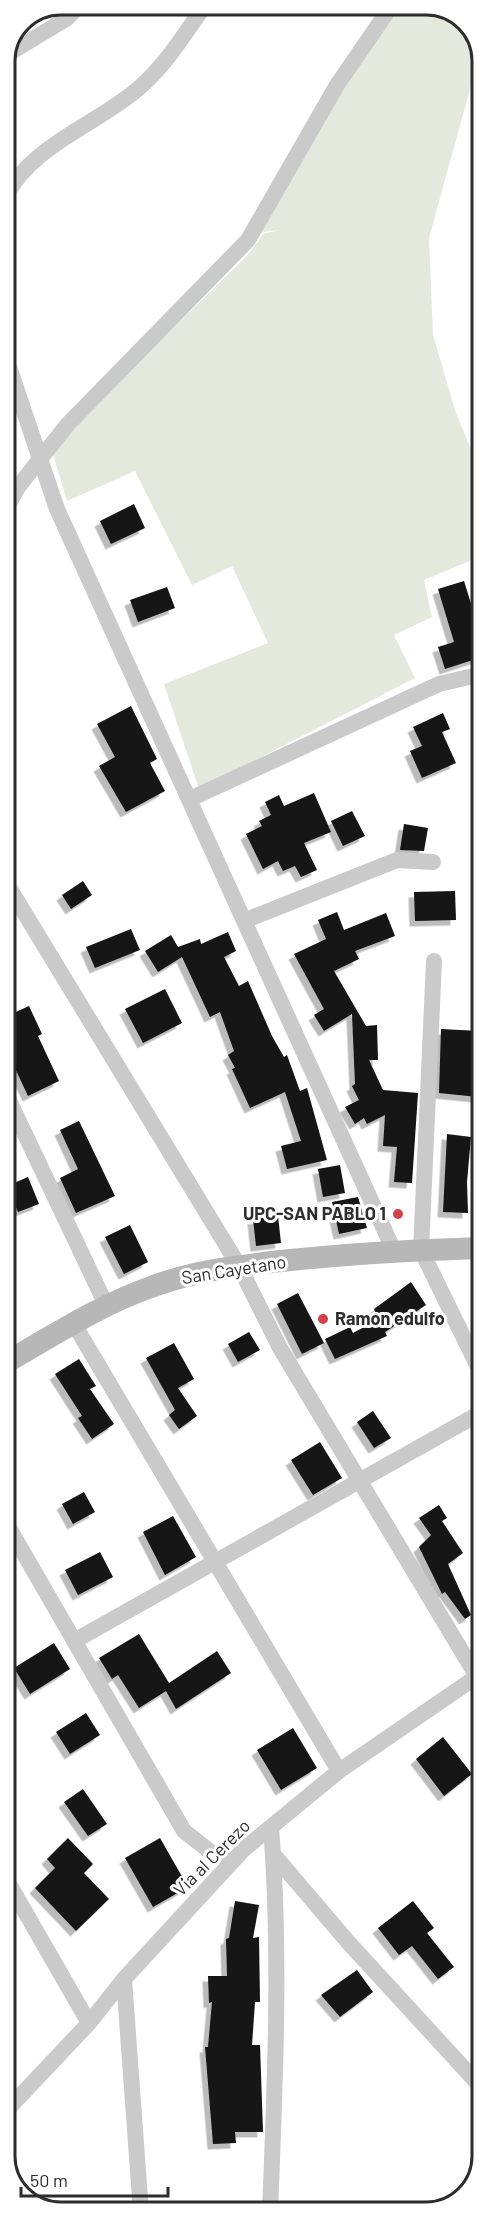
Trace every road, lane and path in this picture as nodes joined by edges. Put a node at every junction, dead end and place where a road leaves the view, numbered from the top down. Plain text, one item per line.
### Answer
1 (70, 15) edge
2 (198, 15) edge
3 (385, 15) edge
4 (17, 49) edge
5 (15, 182) edge
6 (15, 383) edge
7 (39, 456) junction
8 (15, 493) edge
9 (472, 676) edge
10 (190, 799) junction
11 (433, 862) dead end
12 (15, 897) edge
13 (246, 920) junction
14 (434, 961) dead end
15 (15, 1113) edge
16 (472, 1248) edge
17 (421, 1250) junction
18 (394, 1251) junction
19 (239, 1266) junction
20 (107, 1307) junction
21 (74, 1324) junction
22 (472, 1355) edge
23 (15, 1357) edge
24 (472, 1418) edge
25 (359, 1480) junction
26 (15, 1538) edge
27 (215, 1564) junction
28 (74, 1641) junction
29 (472, 1665) edge
30 (472, 1683) edge
31 (339, 1770) junction
32 (271, 1827) junction
33 (273, 1854) junction
34 (233, 1860) junction
35 (15, 1894) edge
36 (124, 1979) junction
37 (89, 2023) junction
38 (472, 2076) edge
39 (15, 2102) edge
40 (140, 2202) edge
41 (270, 2202) edge

1 - 4 street
2 - 5 street
3 - 7 street
6 - 7 street
7 - 8 street
7 - 10 street
9 - 10 street
10 - 13 street
11 - 13 street
12 - 19 street
13 - 18 street
14 - 17 street
15 - 20 street
16 - 17 main road, San Cayetano
17 - 18 main road, San Cayetano
17 - 22 street
18 - 19 main road, San Cayetano
19 - 20 main road, San Cayetano
19 - 25 street
20 - 21 main road, San Cayetano
21 - 23 main road, San Cayetano
21 - 27 street
24 - 25 street
25 - 27 street
25 - 29 street
26 - 28 street
27 - 28 street
27 - 31 street
28 - 34 street
30 - 31 street, Via al Cerezo
31 - 32 street, Via al Cerezo
32 - 33 street
32 - 34 street, Via al Cerezo
33 - 38 street
33 - 41 street
34 - 36 street, Via al Cerezo
35 - 37 street
36 - 37 street, Via al Cerezo
36 - 40 street
37 - 39 street, Via al Cerezo

